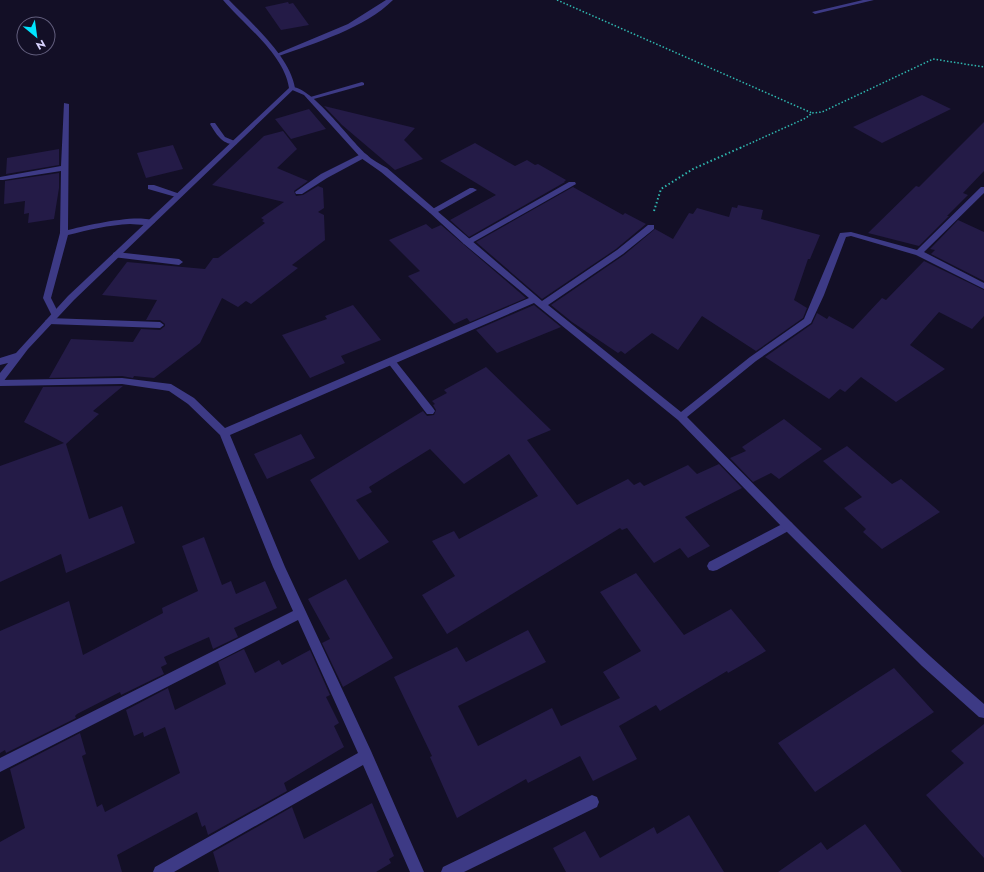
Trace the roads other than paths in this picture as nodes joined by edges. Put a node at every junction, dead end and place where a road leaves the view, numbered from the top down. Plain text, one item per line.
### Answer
1 (226, 0) edge
2 (390, 0) edge
3 (871, 0) edge
4 (815, 12) dead end
5 (277, 56) junction
6 (362, 84) dead end
7 (292, 88) junction
8 (310, 98) junction
9 (66, 104) dead end
10 (213, 124) dead end
11 (235, 142) junction
12 (364, 156) junction
13 (64, 168) junction
14 (3, 178) dead end
15 (572, 184) dead end
16 (151, 187) dead end
17 (984, 189) edge
18 (473, 190) dead end
19 (299, 192) dead end
20 (179, 195) junction
21 (433, 211) junction
22 (151, 222) junction
23 (651, 228) road end
24 (64, 233) junction
25 (467, 242) junction
26 (919, 253) junction
27 (116, 255) junction
28 (179, 262) dead end
29 (984, 286) edge
30 (538, 302) junction
31 (55, 314) junction
32 (49, 321) junction
33 (160, 325) dead end
34 (19, 355) junction
35 (391, 361) junction
36 (0, 362) edge
37 (0, 382) edge
38 (430, 411) dead end
39 (681, 417) junction
40 (224, 433) junction
41 (788, 526) junction
42 (713, 566) dead end
43 (300, 613) junction
44 (984, 712) edge
45 (366, 756) junction
46 (0, 765) edge
47 (592, 802) dead end
48 (160, 872) edge
49 (418, 872) edge
50 (448, 872) edge

1 - 5 street
2 - 5 street
3 - 4 street
5 - 7 street
6 - 8 street
7 - 8 street
7 - 11 street
8 - 12 street
9 - 13 street
10 - 11 street
11 - 20 street
12 - 19 street
12 - 21 street
13 - 14 street
13 - 24 street
15 - 25 street
16 - 20 street
17 - 26 street
18 - 21 street
20 - 22 street
21 - 25 street
22 - 24 street
22 - 27 street
23 - 30 street
24 - 31 street
25 - 30 street
26 - 29 street
26 - 39 street
27 - 28 street
27 - 31 street
30 - 35 street
30 - 39 street
31 - 32 street
32 - 33 street
32 - 34 street
34 - 36 street
34 - 37 street
35 - 38 street
35 - 40 street
37 - 40 street
39 - 41 street
40 - 43 street
41 - 42 street
41 - 44 street
43 - 45 street
43 - 46 street
45 - 48 street
45 - 49 street
47 - 50 street

